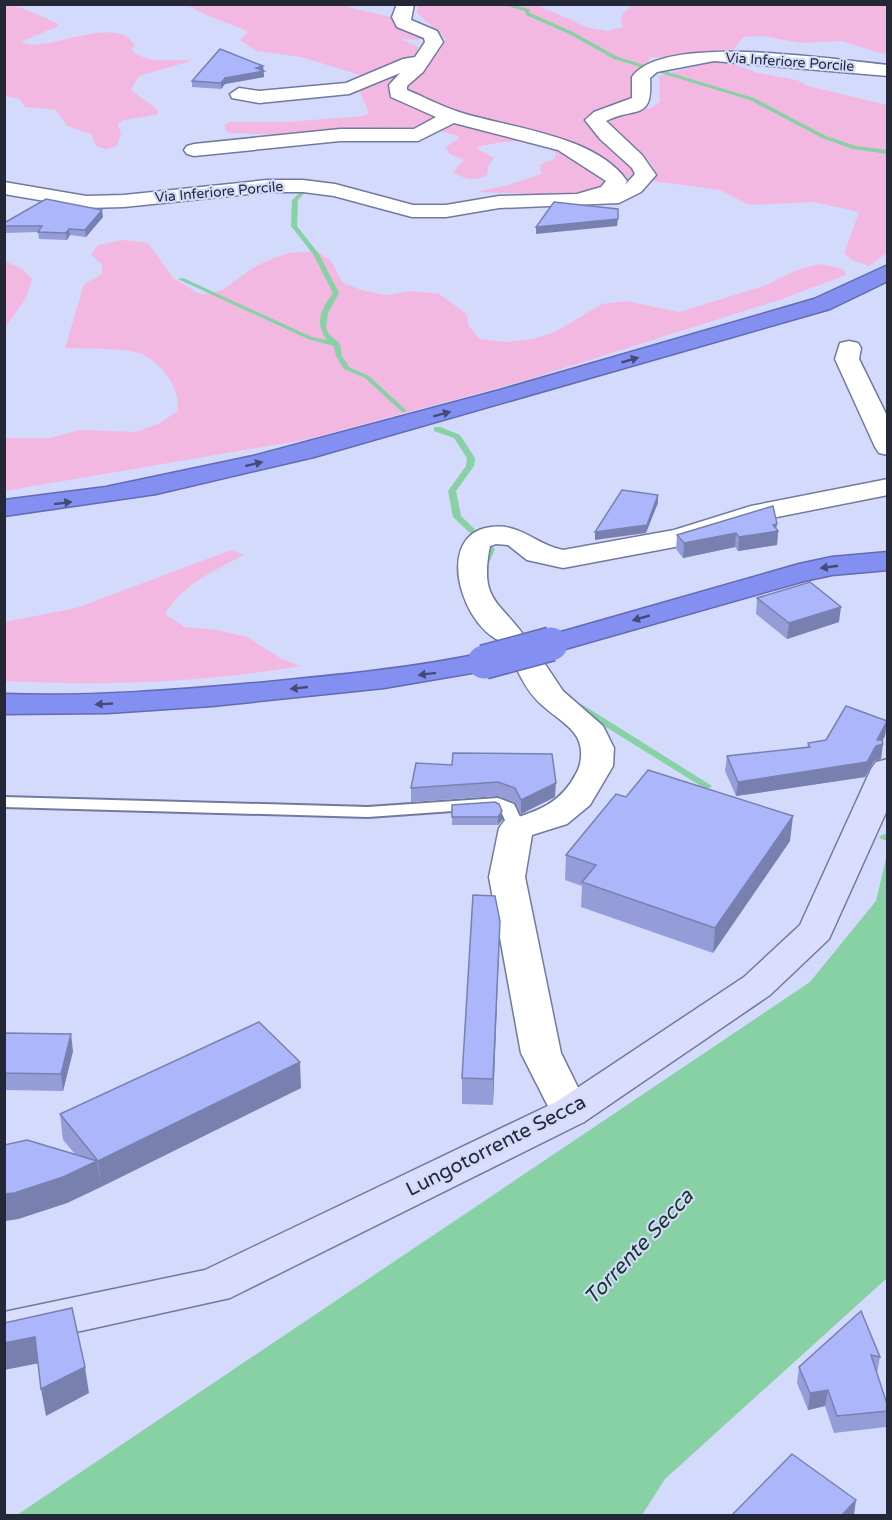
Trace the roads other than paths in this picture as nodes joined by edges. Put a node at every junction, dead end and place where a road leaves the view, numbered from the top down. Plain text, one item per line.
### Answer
1 (406, 4) edge
2 (419, 62) junction
3 (888, 71) edge
4 (239, 94) dead end
5 (451, 117) junction
6 (194, 150) dead end
7 (4, 188) edge
8 (575, 201) junction
9 (888, 272) edge
10 (849, 348) dead end
11 (888, 447) edge
12 (888, 487) edge
13 (4, 508) edge
14 (888, 561) edge
15 (530, 649) junction
16 (4, 704) edge
17 (888, 769) edge
18 (4, 802) edge
19 (516, 828) junction
20 (570, 1112) junction
21 (4, 1330) edge

1 - 2 street, Via Inferiore Porcile
2 - 4 street
2 - 5 street, Via Inferiore Porcile
3 - 8 street, Via Inferiore Porcile
5 - 6 street
5 - 8 street, Via Inferiore Porcile
7 - 8 street, Via Inferiore Porcile
13 -> 9 highway
10 - 11 street
12 - 15 street
14 -> 15 highway
15 -> 16 highway, bridge
15 - 19 street
17 - 20 main road, Lungotorrente Secca
18 - 19 lane
19 - 20 street
20 - 21 main road, Lungotorrente Secca

